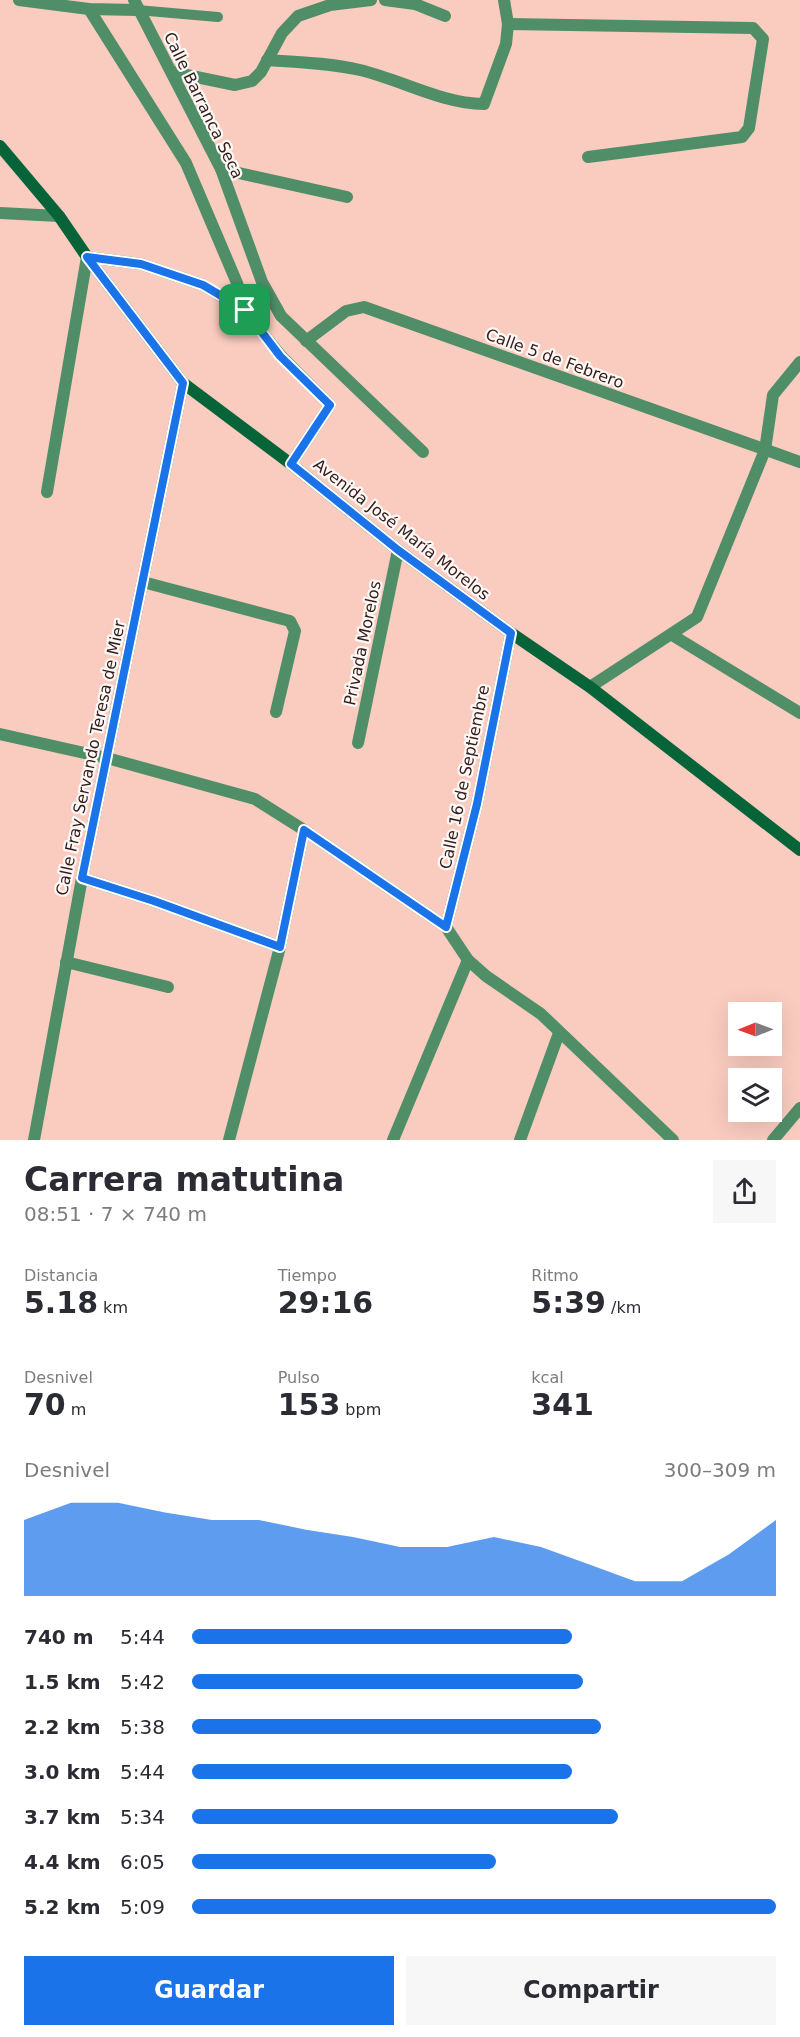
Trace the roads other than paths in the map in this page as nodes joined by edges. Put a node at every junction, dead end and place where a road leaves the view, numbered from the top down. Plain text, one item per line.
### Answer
1 (19, 0) edge
2 (371, 0) edge
3 (385, 0) edge
4 (504, 0) edge
5 (135, 5) edge
6 (89, 9) junction
7 (445, 16) dead end
8 (218, 17) dead end
9 (508, 24) junction
10 (267, 60) junction
11 (172, 72) junction
12 (0, 146) edge
13 (588, 157) dead end
14 (221, 169) junction
15 (347, 197) dead end
16 (0, 213) edge
17 (59, 216) junction
18 (87, 257) junction
19 (245, 310) junction
20 (306, 340) junction
21 (800, 362) edge
22 (183, 383) junction
23 (765, 450) junction
24 (423, 452) dead end
25 (800, 462) edge
26 (291, 464) junction
27 (47, 492) dead end
28 (398, 550) junction
29 (143, 582) junction
30 (511, 633) junction
31 (672, 635) junction
32 (590, 687) junction
33 (276, 712) dead end
34 (800, 712) edge
35 (0, 734) edge
36 (358, 743) dead end
37 (107, 758) junction
38 (304, 830) junction
39 (800, 850) edge
40 (82, 878) junction
41 (446, 927) junction
42 (280, 947) junction
43 (468, 960) junction
44 (66, 962) junction
45 (168, 987) dead end
46 (559, 1033) junction
47 (800, 1108) edge
48 (34, 1140) edge
49 (229, 1140) edge
50 (393, 1140) edge
51 (519, 1140) edge
52 (672, 1140) edge
53 (773, 1140) edge

1 - 6 street
2 - 10 street
3 - 7 street
4 - 9 street
5 - 6 street
5 - 8 lane
5 - 11 street, Calle Barranca Seca
6 - 19 street
9 - 10 street
9 - 13 street
10 - 11 street
11 - 14 street, Calle Barranca Seca
12 - 17 main road, Avenida José María Morelos
14 - 15 street
14 - 20 street, Calle Barranca Seca
16 - 17 street
17 - 18 main road, Avenida José María Morelos
18 - 19 street
18 - 22 main road, Avenida José María Morelos
18 - 27 street
19 - 26 street
20 - 23 street, Calle 5 de Febrero
20 - 24 street, Calle Barranca Seca
21 - 23 street
22 - 26 main road, Avenida José María Morelos
22 - 29 street, Calle Fray Servando Teresa de Mier
23 - 25 street, Calle 5 de Febrero
23 - 31 street
26 - 28 main road, Avenida José María Morelos
28 - 30 main road, Avenida José María Morelos
28 - 36 street, Privada Morelos
29 - 33 street
29 - 37 street, Calle Fray Servando Teresa de Mier
30 - 32 main road, Avenida José María Morelos
30 - 41 street, Calle 16 de Septiembre
31 - 32 street
31 - 34 street
32 - 39 main road, Avenida José María Morelos
35 - 37 street
37 - 38 street
37 - 40 street, Calle Fray Servando Teresa de Mier
38 - 41 street
38 - 42 street
40 - 42 street
40 - 44 street, Calle Fray Servando Teresa de Mier
41 - 43 street
42 - 49 street
43 - 46 street
43 - 50 street
44 - 45 street
44 - 48 street, Calle Fray Servando Teresa de Mier
46 - 51 street
46 - 52 street
47 - 53 street

